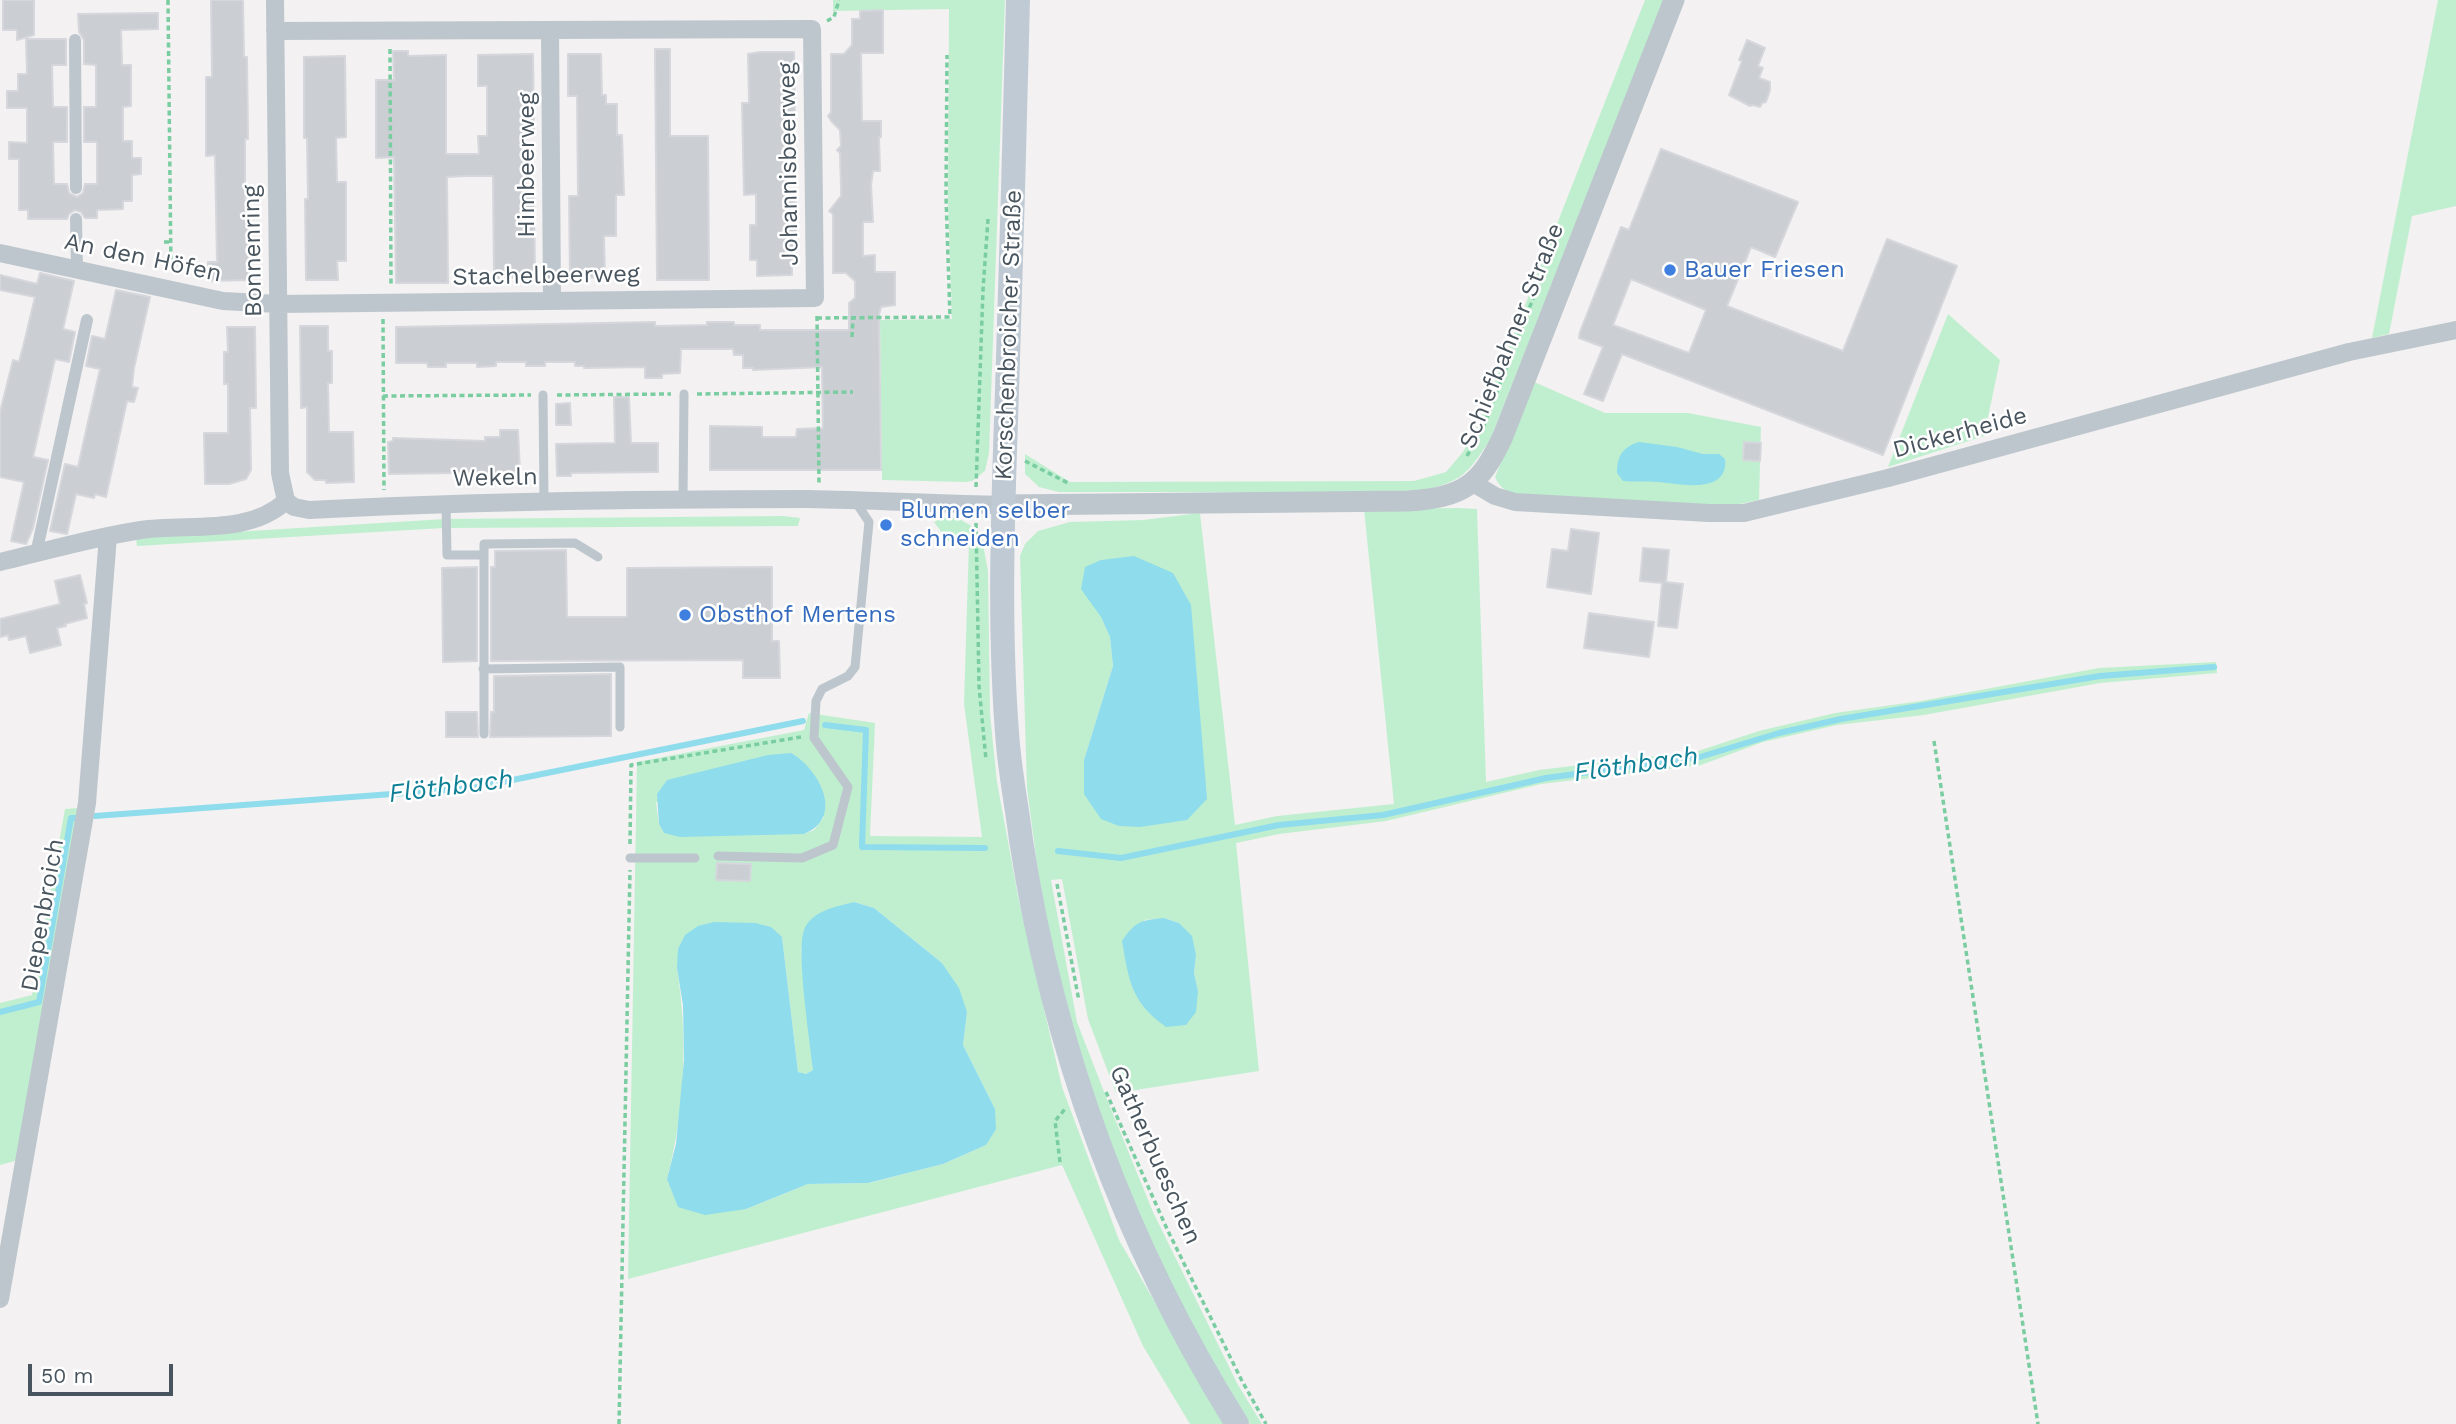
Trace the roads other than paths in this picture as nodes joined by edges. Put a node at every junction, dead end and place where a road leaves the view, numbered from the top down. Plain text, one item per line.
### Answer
1 (275, 0) edge
2 (1018, 0) edge
3 (1674, 0) edge
4 (550, 30) junction
5 (275, 31) junction
6 (75, 40) dead end
7 (76, 188) dead end
8 (76, 219) dead end
9 (0, 253) edge
10 (76, 270) junction
11 (815, 298) joint
12 (552, 300) junction
13 (278, 304) junction
14 (87, 320) dead end
15 (2456, 330) edge
16 (684, 394) road end
17 (543, 395) road end
18 (1474, 483) junction
19 (683, 500) junction
20 (854, 500) junction
21 (286, 501) junction
22 (544, 501) junction
23 (446, 503) junction
24 (1004, 505) junction
25 (108, 536) junction
26 (36, 554) junction
27 (484, 555) junction
28 (598, 557) dead end
29 (0, 562) edge
30 (483, 669) junction
31 (620, 727) dead end
32 (484, 734) dead end
33 (718, 856) dead end
34 (630, 858) road end
35 (695, 858) dead end
36 (0, 1299) edge
37 (1237, 1424) edge

1 - 5 street, Bonnenring
2 - 24 main road, Korschenbroicher Straße
3 - 18 street, Schiefbahner Straße
4 - 5 street
4 - 11 street, Johannisbeerweg
4 - 12 street, Himbeerweg
5 - 13 street, Bonnenring
6 - 7 street
8 - 10 street
9 - 10 street, An den Höfen
10 - 13 street, An den Höfen
11 - 12 street, Stachelbeerweg
12 - 13 street, Stachelbeerweg
13 - 21 street, Bonnenring
14 - 26 street
15 - 18 street, Dickerheide
16 - 19 lane
17 - 22 lane
18 - 24 street, Schiefbahner Straße
19 - 20 street, Wekeln
19 - 22 street, Wekeln
20 - 24 street, Wekeln
20 - 33 lane
21 - 23 street, Wekeln
21 - 25 street
22 - 23 street, Wekeln
23 - 27 lane
24 - 37 main road, Korschenbroicher Straße
25 - 26 street
25 - 36 street, Diepenbroich
26 - 29 street
27 - 28 lane
27 - 30 lane
30 - 31 lane
30 - 32 lane
34 - 35 lane

